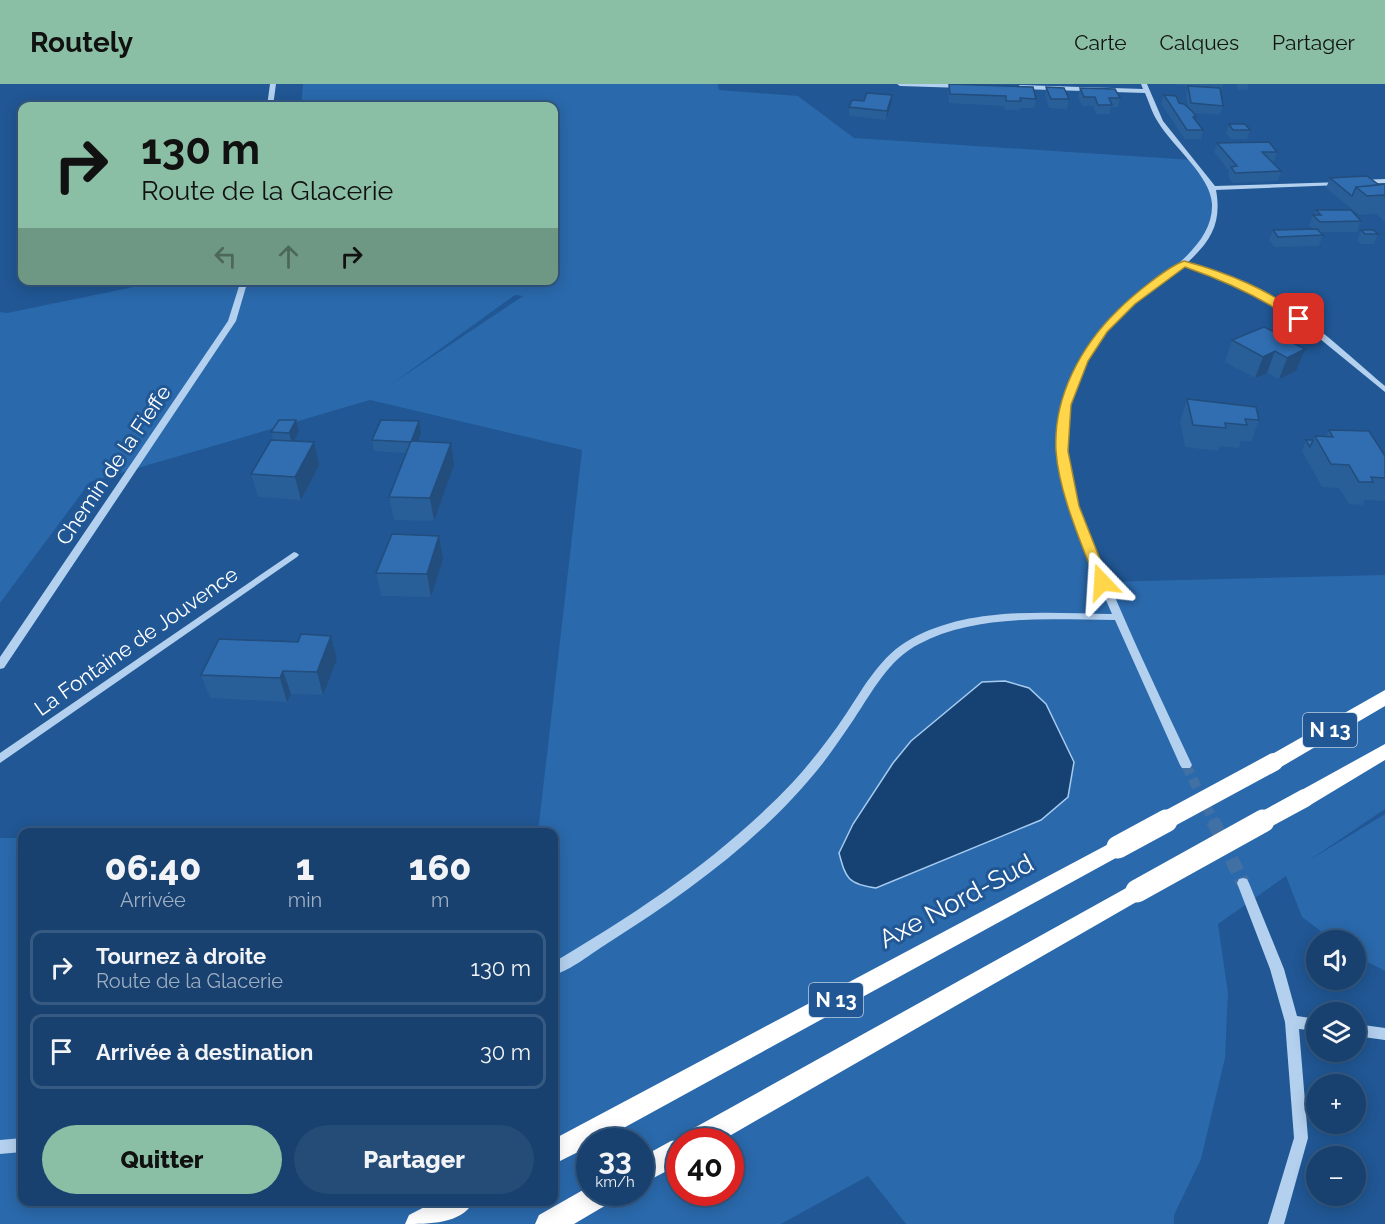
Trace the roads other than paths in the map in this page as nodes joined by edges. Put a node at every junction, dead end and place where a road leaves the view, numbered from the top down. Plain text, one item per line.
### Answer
1 (273, 84) edge
2 (900, 84) edge
3 (971, 86) edge
4 (1017, 87) edge
5 (1145, 88) edge
6 (271, 102) edge
7 (1385, 181) edge
8 (1213, 188) junction
9 (1184, 264) junction
10 (243, 285) edge
11 (1385, 390) edge
12 (294, 555) dead end
13 (1118, 617) junction
14 (0, 665) edge
15 (1385, 697) edge
16 (1385, 751) edge
17 (0, 759) edge
18 (1186, 765) tunnel mouth
19 (1243, 883) tunnel mouth
20 (558, 966) edge
21 (1292, 1022) junction
22 (1306, 1024) edge
23 (1366, 1031) edge
24 (1385, 1034) edge
25 (719, 1128) edge
26 (18, 1145) edge
27 (0, 1147) edge
28 (558, 1150) edge
29 (452, 1206) edge
30 (580, 1206) edge
31 (418, 1224) edge
32 (548, 1224) edge
33 (1276, 1224) edge

1 - 6 street
2 - 3 street
4 - 5 street
5 - 8 street
7 - 8 street
8 - 9 street
9 - 11 street
9 - 13 street
10 - 14 street, Chemin de la Fieffe
12 - 17 street, La Fontaine de Jouvence
13 - 18 street
13 - 20 street
15 - 28 highway, Axe Nord-Sud / N 13, bridge
16 - 25 highway, N 13, bridge
19 - 21 street
21 - 22 street
21 - 33 street
23 - 24 street
26 - 27 street
29 - 31 highway
30 - 32 highway

